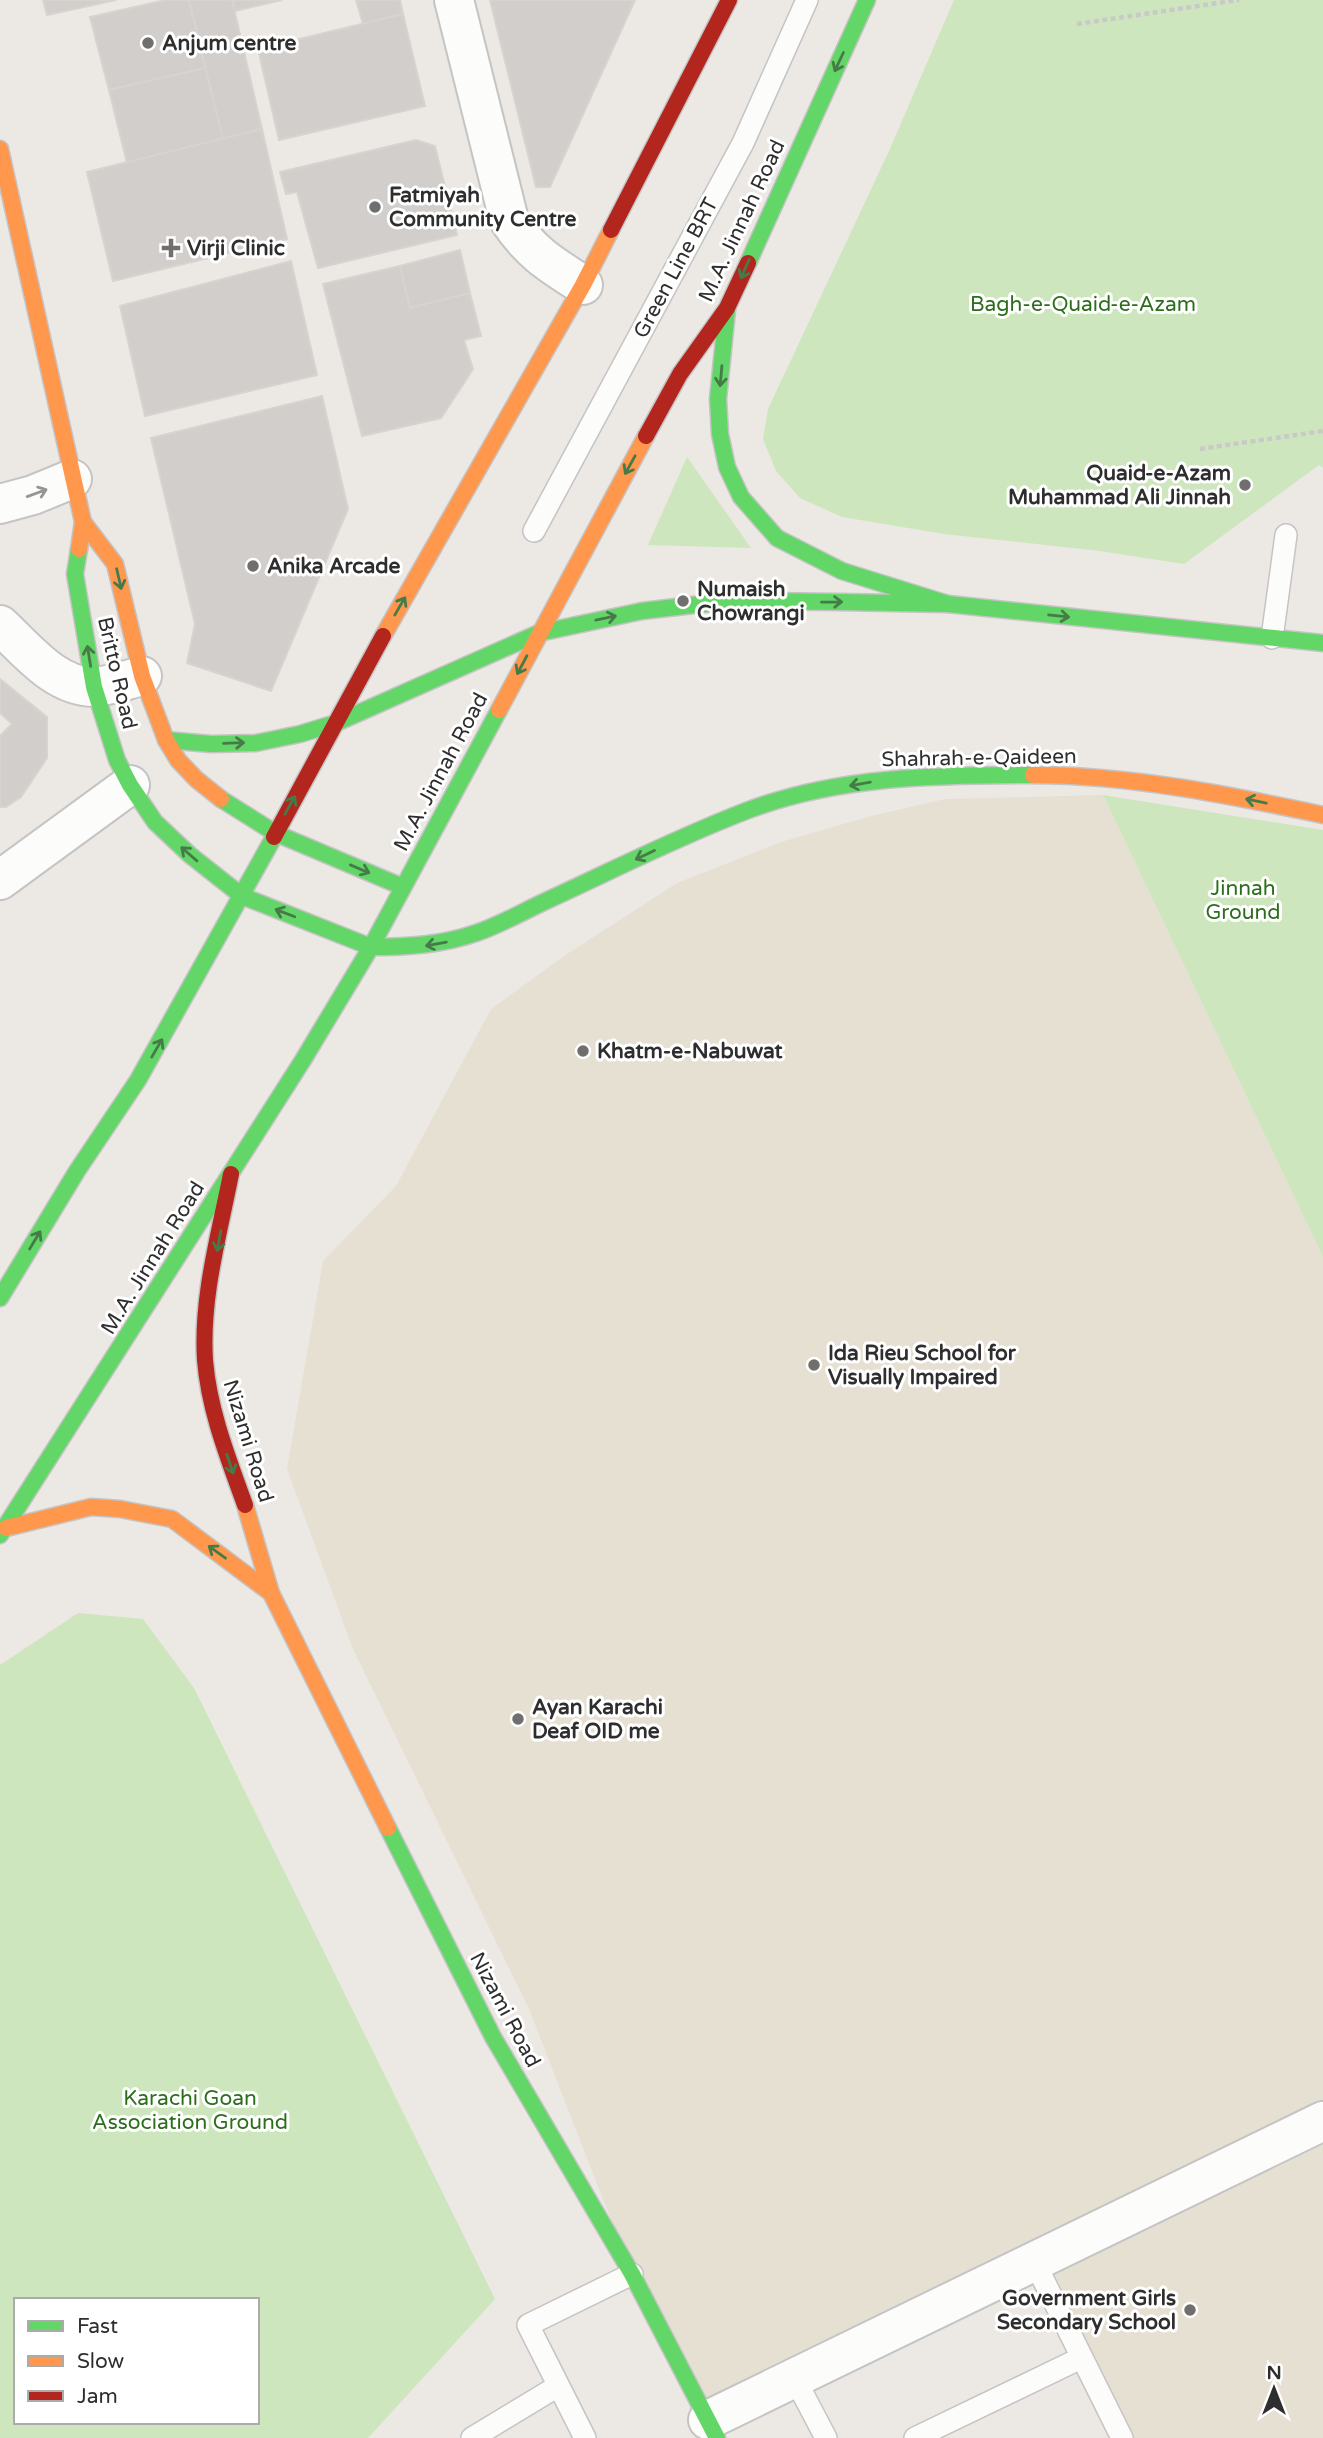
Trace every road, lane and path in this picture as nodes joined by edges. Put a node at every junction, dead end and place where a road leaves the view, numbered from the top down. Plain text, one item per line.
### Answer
1 (454, 0) edge
2 (729, 0) edge
3 (807, 0) edge
4 (867, 0) edge
5 (1239, 0) edge
6 (1077, 24) dead end
7 (0, 149) edge
8 (583, 285) junction
9 (727, 308) junction
10 (1323, 431) edge
11 (1200, 449) dead end
12 (72, 479) junction
13 (0, 504) edge
14 (83, 522) junction
15 (534, 531) dead end
16 (1286, 535) dead end
17 (948, 604) junction
18 (0, 625) edge
19 (539, 633) junction
20 (1272, 638) junction
21 (1323, 643) edge
22 (142, 676) junction
23 (94, 687) junction
24 (336, 723) junction
25 (166, 740) junction
26 (130, 785) junction
27 (1323, 815) edge
28 (275, 833) junction
29 (0, 880) edge
30 (403, 887) junction
31 (242, 896) junction
32 (371, 947) junction
33 (231, 1174) junction
34 (0, 1298) edge
35 (3, 1531) edge
36 (271, 1593) junction
37 (1323, 2121) edge
38 (1034, 2261) junction
39 (632, 2274) junction
40 (1081, 2358) junction
41 (794, 2377) junction
42 (558, 2386) junction
43 (712, 2429) edge
44 (472, 2438) edge
45 (585, 2438) edge
46 (826, 2438) edge
47 (915, 2438) edge
48 (1122, 2438) edge

1 - 8 street
2 - 8 main road
3 - 15 lane, Green Line BRT
4 -> 9 main road, M.A. Jinnah Road
5 - 6 path
7 - 12 main road, Britto Road
24 -> 8 main road
9 -> 17 main road
9 -> 19 main road, M.A. Jinnah Road
10 - 11 path
13 -> 12 street
12 - 14 main road, Britto Road
14 -> 22 main road, Britto Road
23 -> 14 main road, Britto Road
16 - 20 lane
19 -> 17 main road
17 -> 20 main road
18 - 23 street
19 - 24 main road
19 -> 30 main road, M.A. Jinnah Road
20 - 21 main road
22 - 23 street
22 - 25 main road, Britto Road
23 - 26 main road, Britto Road
25 -> 24 main road
28 -> 24 main road
25 - 28 main road, Britto Road
26 - 29 street
31 -> 26 main road, Britto Road
27 -> 32 main road, Shahrah-e-Qaideen
28 -> 30 main road, Britto Road
28 - 31 main road
30 - 32 main road, M.A. Jinnah Road
32 -> 31 main road, Britto Road
34 -> 31 main road
32 - 33 main road, M.A. Jinnah Road
33 - 35 main road, M.A. Jinnah Road
33 -> 36 main road, Nizami Road
36 -> 35 main road, Nizami Road
36 - 39 main road, Nizami Road
37 - 38 street
38 - 40 lane
38 - 41 street
39 - 42 lane
39 - 43 main road, Nizami Road
40 - 47 lane
40 - 48 lane
41 - 43 street
41 - 46 lane
42 - 44 lane
42 - 45 lane

